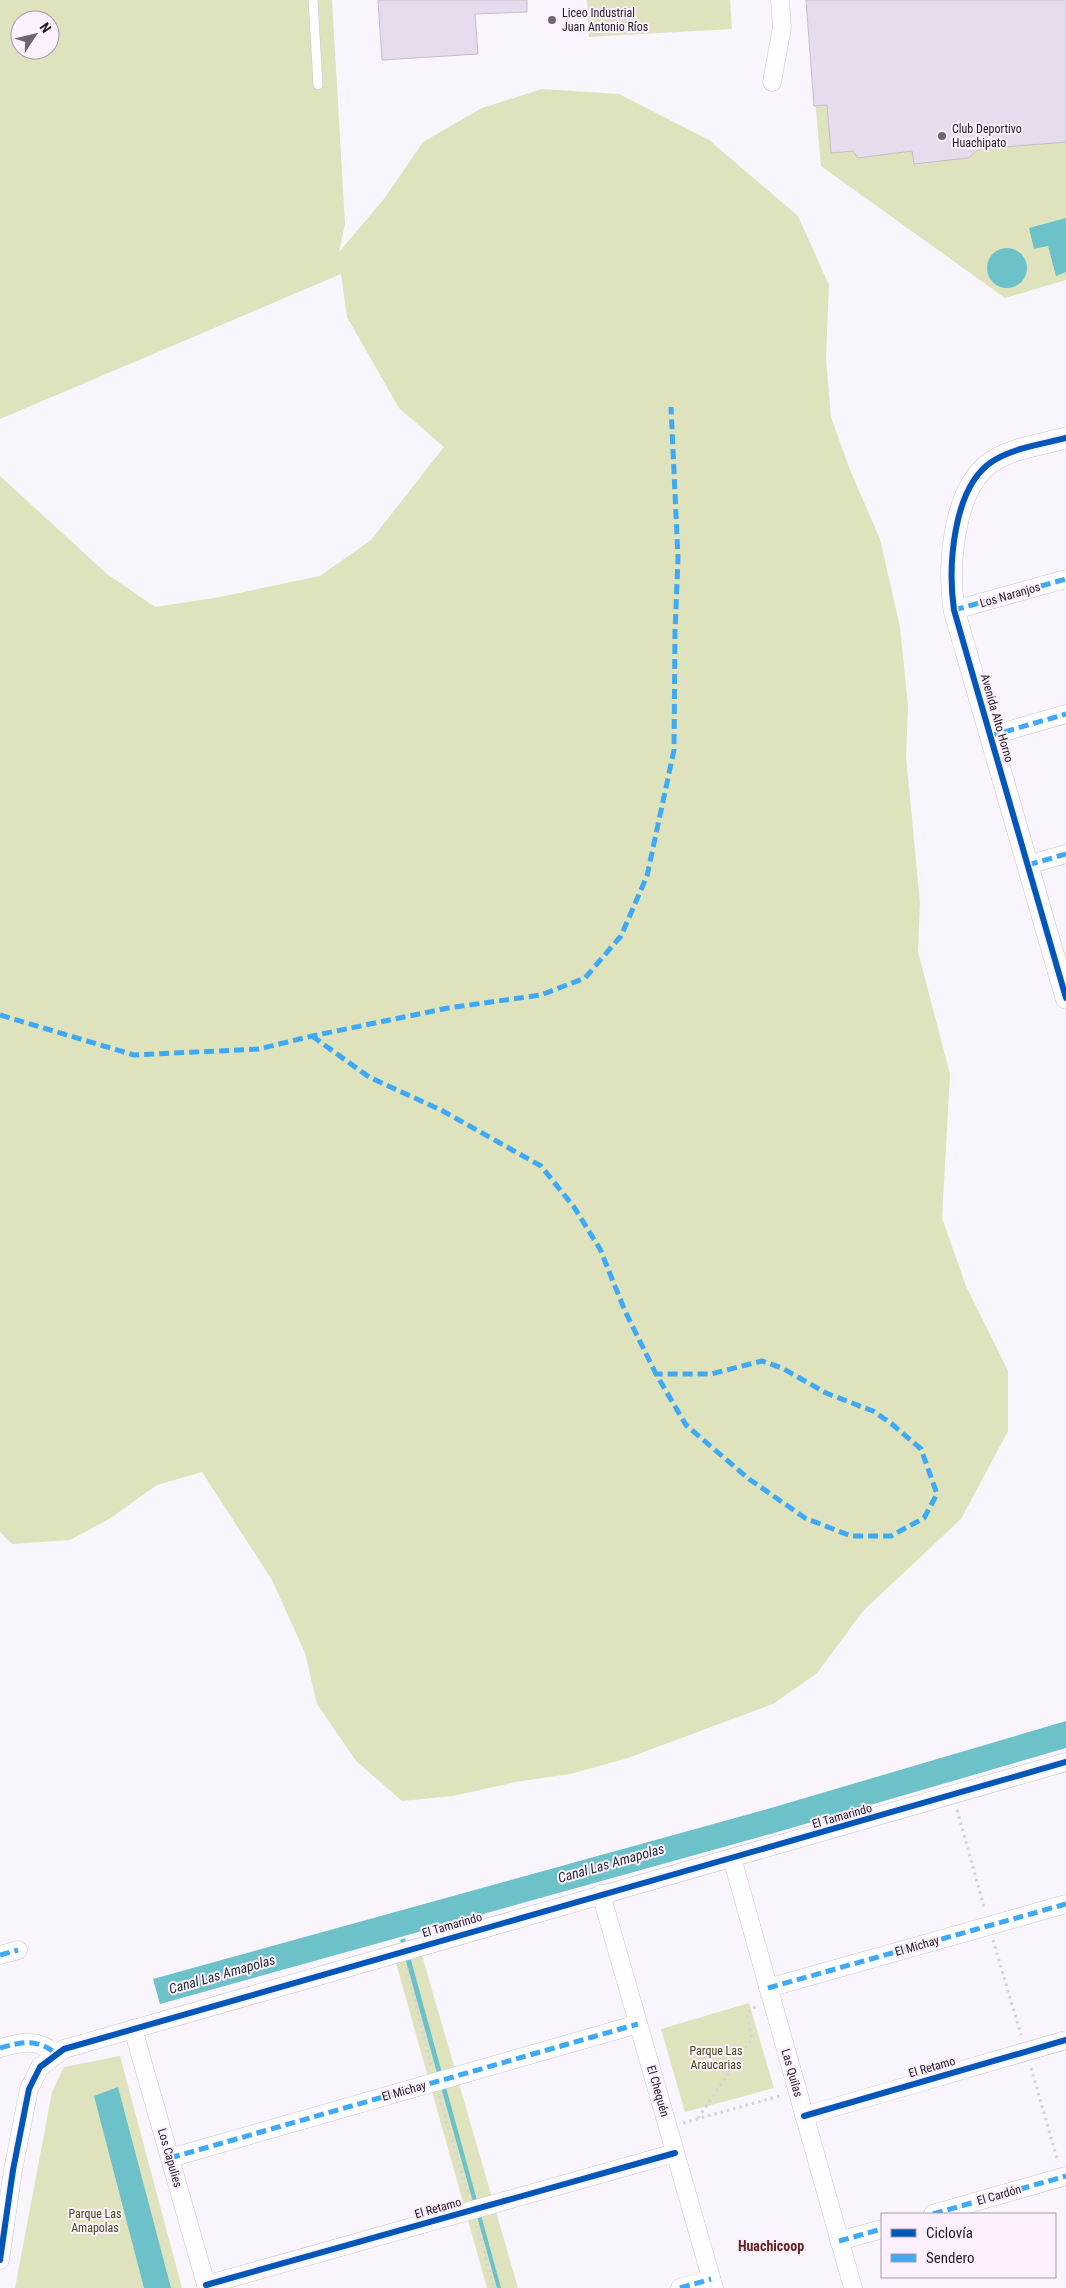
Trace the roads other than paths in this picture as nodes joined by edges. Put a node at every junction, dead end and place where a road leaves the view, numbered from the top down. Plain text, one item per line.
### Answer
1 (314, 0) edge
2 (780, 0) edge
3 (772, 82) dead end
4 (318, 85) dead end
5 (1066, 438) edge
6 (1066, 579) edge
7 (954, 610) junction
8 (1066, 714) edge
9 (990, 736) junction
10 (1066, 854) edge
11 (1028, 865) junction
12 (1066, 994) edge
13 (1066, 1762) edge
14 (732, 1858) junction
15 (601, 1894) junction
16 (1066, 1904) edge
17 (18, 1950) dead end
18 (0, 1955) edge
19 (770, 1995) junction
20 (638, 2024) junction
21 (133, 2029) junction
22 (1066, 2040) edge
23 (0, 2048) edge
24 (56, 2054) junction
25 (804, 2116) junction
26 (675, 2153) junction
27 (170, 2158) junction
28 (1064, 2177) edge
29 (4, 2196) edge
30 (937, 2213) edge
31 (881, 2228) edge
32 (840, 2241) junction
33 (0, 2260) edge
34 (713, 2284) edge
35 (206, 2287) edge
36 (680, 2288) edge
37 (853, 2288) edge

1 - 4 lane
2 - 3 street
5 - 7 street, Avenida Alto Horno
6 - 7 street, Los Naranjos
7 - 9 street, Avenida Alto Horno
8 - 9 street
9 - 11 street, Avenida Alto Horno
10 - 11 street
11 - 12 street, Avenida Alto Horno
13 - 14 street, El Tamarindo
14 - 15 street, El Tamarindo
14 - 19 street, Las Quilas
15 - 20 street, El Chequén
15 - 21 street, El Tamarindo
16 - 19 street, El Michay
17 - 18 street
19 - 25 street, Las Quilas
20 - 26 street, El Chequén
20 - 27 street, El Michay
21 - 24 street, El Tamarindo
21 - 27 street, Los Capulies
22 - 25 street, El Retamo
23 - 24 street
24 - 29 street, El Tamarindo
25 - 32 street, Las Quilas
26 - 34 street, El Chequén
26 - 35 street, El Retamo
27 - 35 street, Los Capulies
28 - 30 street, El Cardón
29 - 33 street, El Tamarindo
31 - 32 street
32 - 37 street, Las Quilas
34 - 36 street

